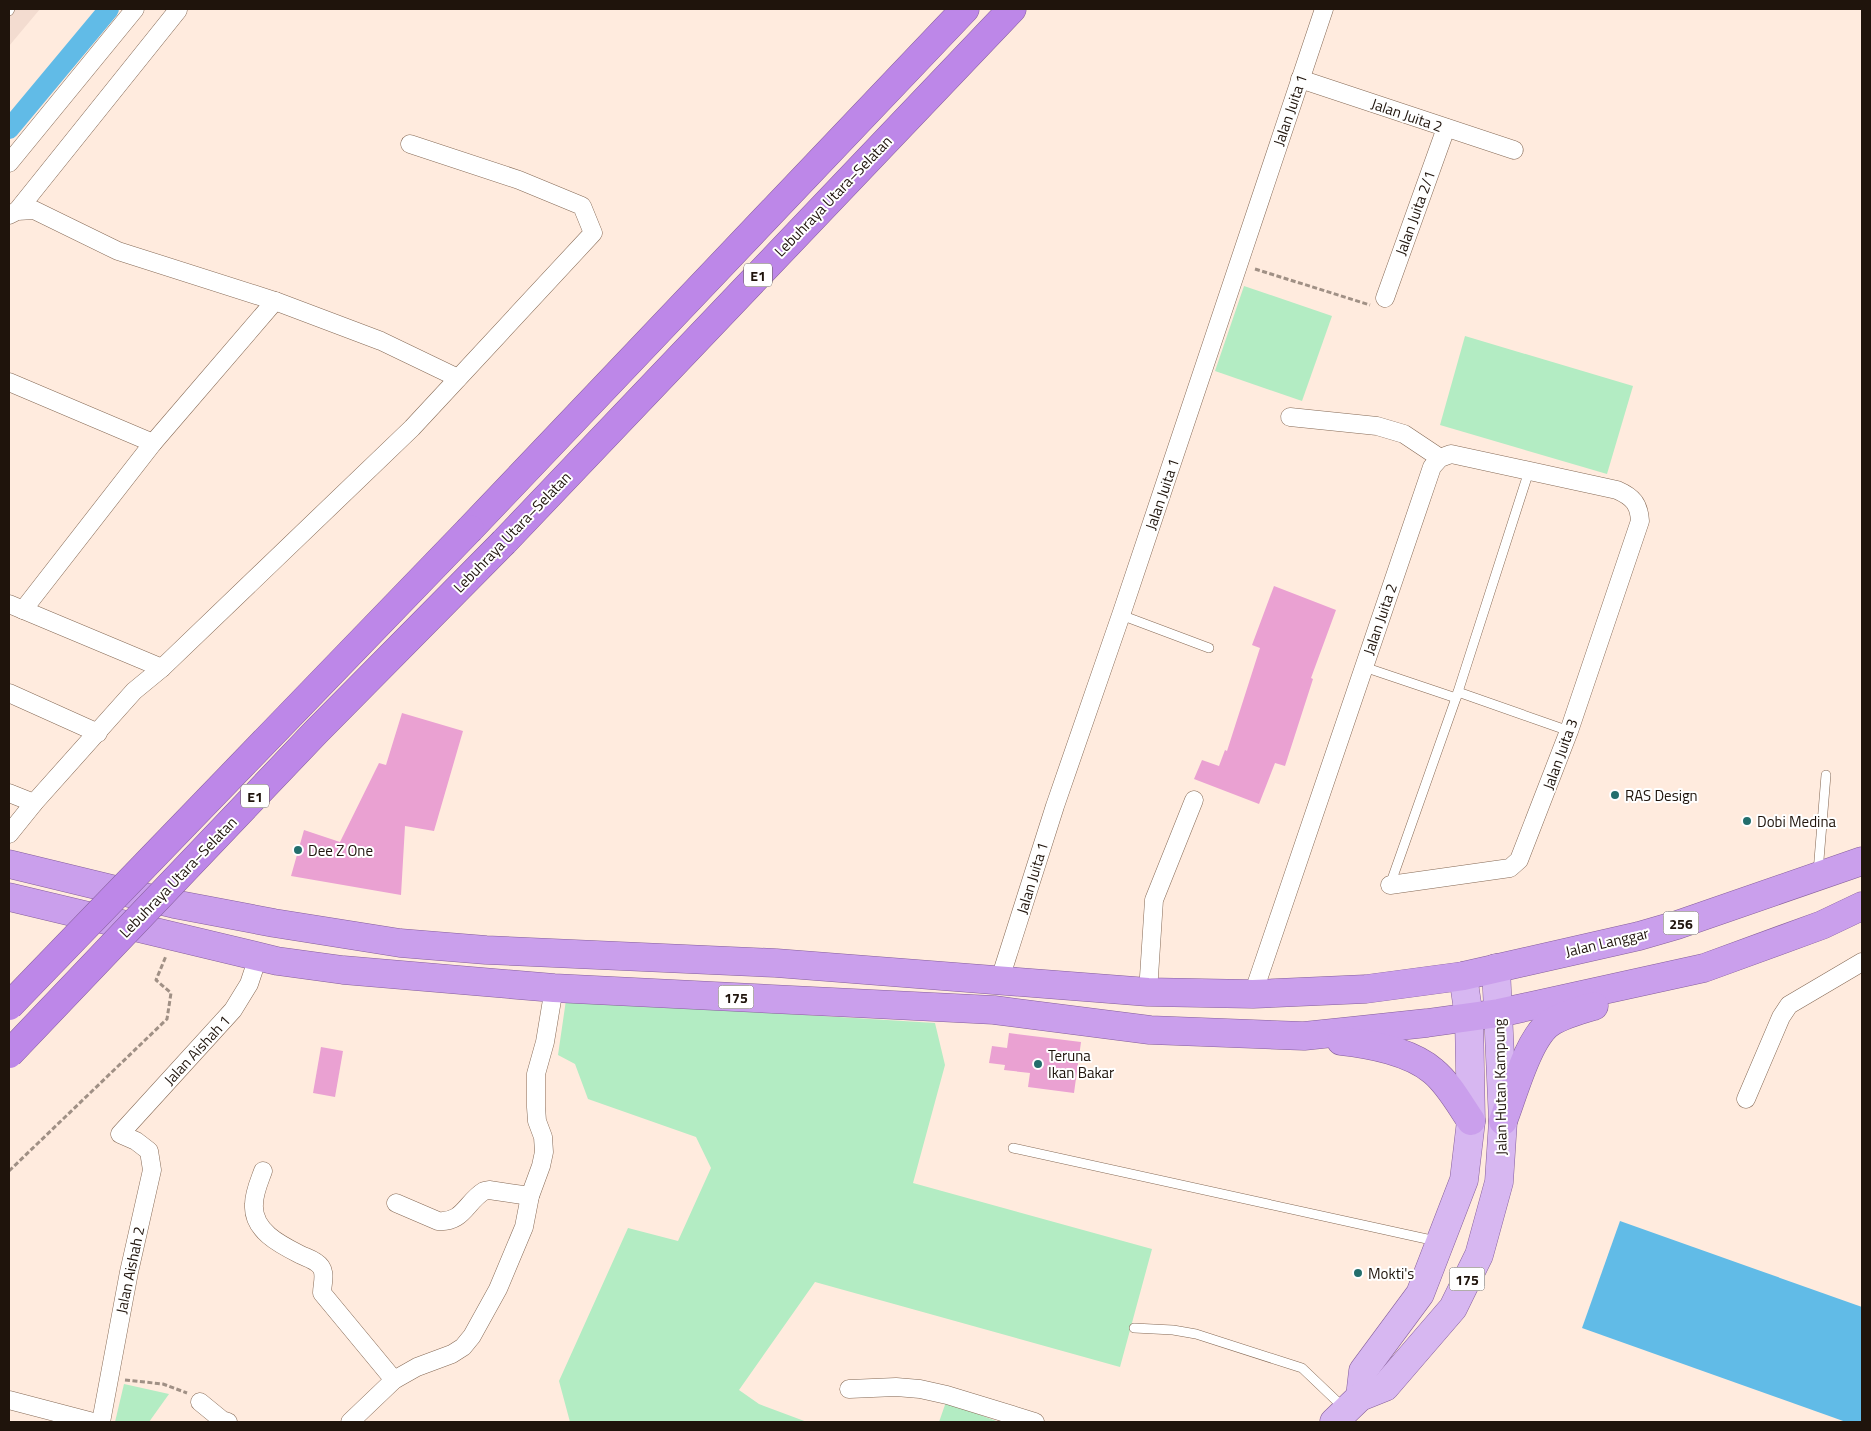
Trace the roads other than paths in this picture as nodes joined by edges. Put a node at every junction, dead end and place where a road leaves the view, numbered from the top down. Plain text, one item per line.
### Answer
1 (135, 9) edge
2 (965, 9) edge
3 (1012, 9) edge
4 (1324, 9) edge
5 (178, 10) edge
6 (1300, 78) junction
7 (1446, 128) junction
8 (410, 144) dead end
9 (1514, 150) dead end
10 (9, 163) edge
11 (13, 213) edge
12 (1385, 298) road end
13 (275, 301) junction
14 (458, 378) junction
15 (9, 382) edge
16 (1290, 417) dead end
17 (153, 443) junction
18 (1440, 458) junction
19 (1529, 471) junction
20 (16, 607) edge
21 (1121, 615) junction
22 (1209, 648) dead end
23 (1364, 667) junction
24 (162, 668) junction
25 (9, 693) edge
26 (1457, 695) junction
27 (98, 732) junction
28 (1569, 732) junction
29 (1826, 775) dead end
30 (9, 793) edge
31 (1194, 800) dead end
32 (34, 803) junction
33 (9, 834) edge
34 (1862, 861) edge
35 (9, 864) edge
36 (1818, 876) junction
37 (1390, 885) joint
38 (9, 897) edge
39 (1862, 906) edge
40 (258, 957) junction
41 (1861, 966) edge
42 (1496, 968) junction
43 (1704, 968) junction
44 (1464, 976) junction
45 (1000, 980) junction
46 (554, 988) junction
47 (1148, 992) junction
48 (1253, 994) junction
49 (9, 1006) edge
50 (1499, 1013) junction
51 (1469, 1017) junction
52 (1304, 1036) junction
53 (9, 1054) edge
54 (1746, 1100) dead end
55 (1471, 1121) junction
56 (1503, 1121) junction
57 (120, 1134) joint
58 (1013, 1148) dead end
59 (263, 1171) dead end
60 (530, 1196) junction
61 (396, 1203) dead end
62 (1441, 1242) junction
63 (1134, 1328) dead end
64 (394, 1380) junction
65 (849, 1389) dead end
66 (9, 1400) edge
67 (200, 1402) road end
68 (1347, 1410) edge
69 (93, 1422) edge
70 (101, 1422) edge
71 (228, 1422) edge
72 (350, 1422) edge
73 (1035, 1422) edge

1 - 10 street
2 - 49 highway, E1, bridge
3 - 53 highway, Lebuhraya Utara–Selatan / E1, bridge
4 - 6 street, Jalan Juita 1
5 - 11 street
6 - 7 street, Jalan Juita 2
6 - 21 street, Jalan Juita 1
7 - 9 street, Jalan Juita 2
7 - 12 street, Jalan Juita 2/1
8 - 14 street
11 - 13 street
13 - 14 street
13 - 17 street
14 - 24 street
15 - 17 street
16 - 18 street
17 - 20 street
18 - 19 street
18 - 23 street, Jalan Juita 2
19 - 26 lane
19 - 28 street, Jalan Juita 3
20 - 24 street
21 - 22 lane
21 - 45 street, Jalan Juita 1
23 - 26 lane
23 - 48 street, Jalan Juita 2
24 - 27 street
25 - 27 street
26 - 28 lane
26 - 37 lane
27 - 32 street
28 - 37 street, Jalan Juita 3
29 - 36 lane
30 - 32 street
31 - 47 street
32 - 33 street
34 - 36 highway, Jalan Langgar / 256
35 - 45 highway, Jalan Langgar
36 - 42 highway, Jalan Langgar / 256
38 - 40 highway, 175
39 - 43 highway
40 - 46 highway, 175
40 - 57 street, Jalan Aishah 1
41 - 54 street
42 - 44 highway, Jalan Langgar / 256
42 - 50 main road, Jalan Hutan Kampung / 175
43 - 50 highway
43 - 56 highway
44 - 48 highway, Jalan Langgar
44 - 51 main road, Jalan Hutan Kampung / 175
45 - 47 highway, Jalan Langgar
46 - 52 highway, 175
46 - 60 street
47 - 48 highway, Jalan Langgar
50 - 51 highway
50 - 56 main road, Jalan Hutan Kampung / 175
51 - 52 highway, 175
51 - 55 main road, Jalan Hutan Kampung / 175
52 - 55 highway
55 - 62 main road, Jalan Hutan Kampung / 175
56 - 68 main road, Jalan Hutan Kampung / 175
57 - 70 street, Jalan Aishah 2
58 - 62 lane
59 - 64 street
60 - 61 street
60 - 64 street
62 - 68 main road, Jalan Hutan Kampung / 175
63 - 68 lane
64 - 72 street
65 - 73 street
66 - 69 street
67 - 71 street

